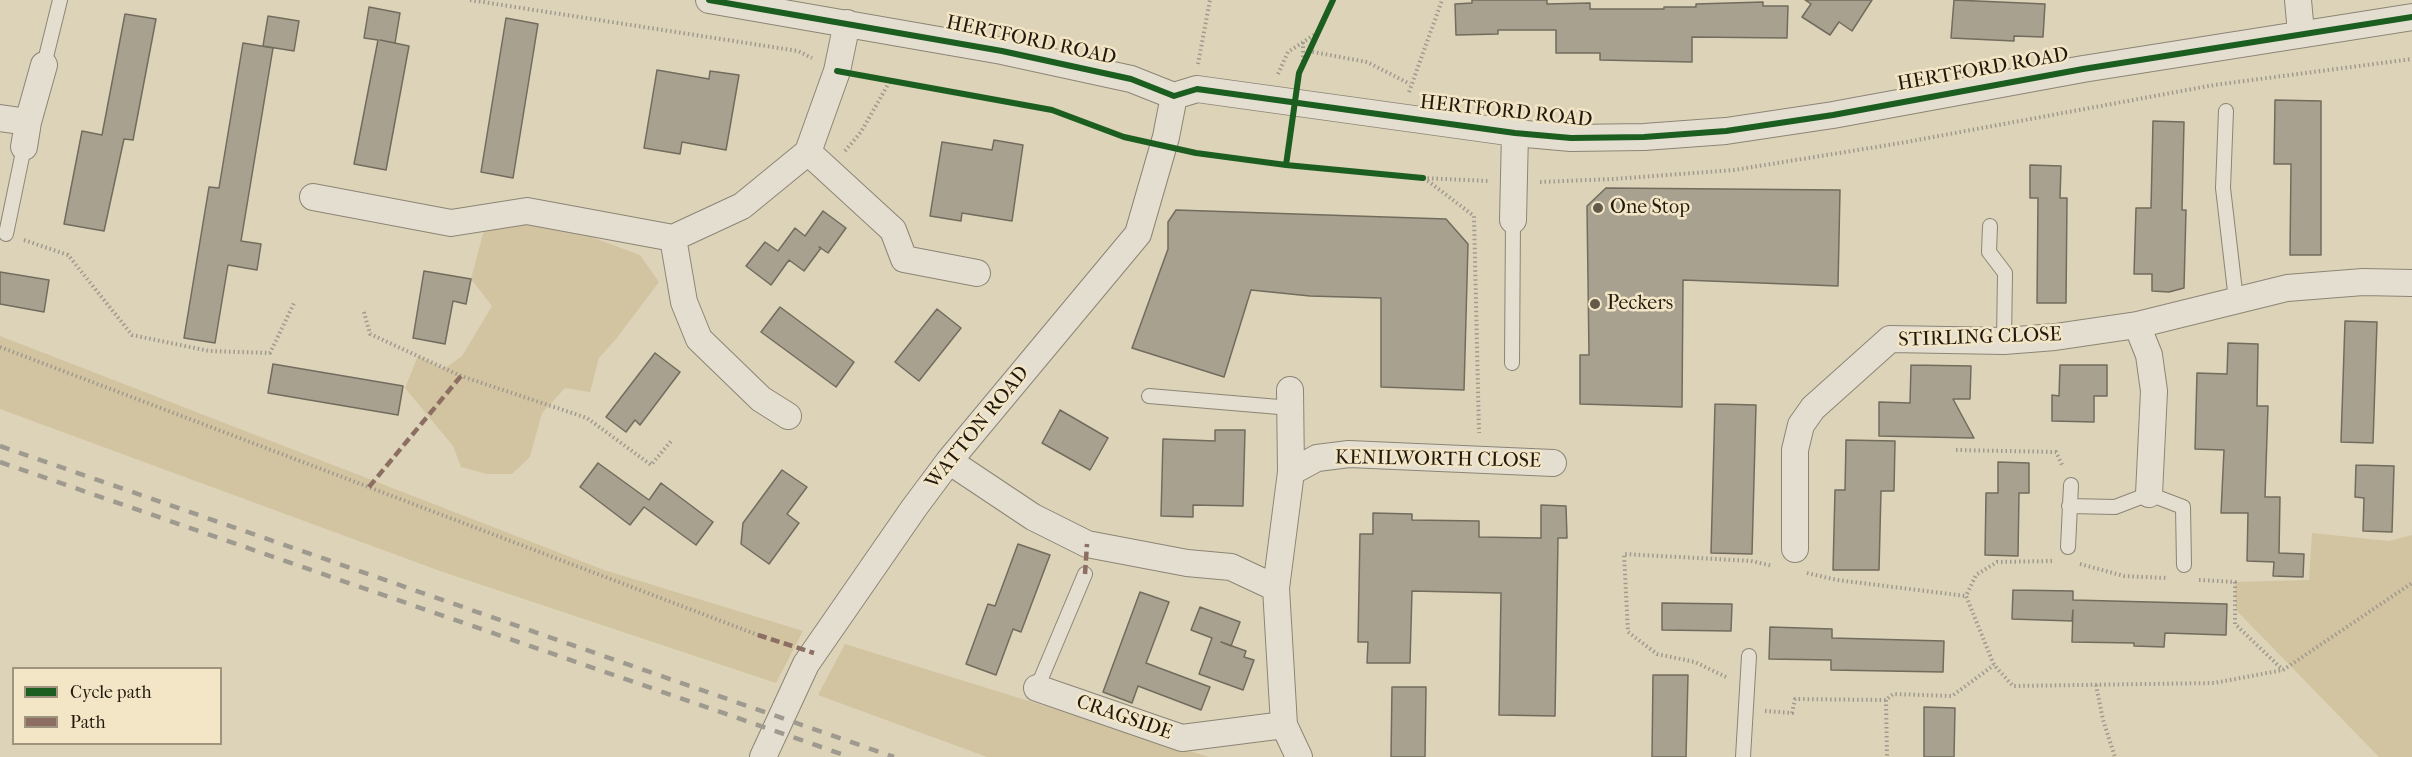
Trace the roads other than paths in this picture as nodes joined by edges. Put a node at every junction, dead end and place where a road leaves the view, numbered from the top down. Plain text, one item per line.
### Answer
1 (60, 0) edge
2 (708, 0) edge
3 (2298, 0) edge
4 (2412, 17) edge
5 (847, 23) junction
6 (2301, 33) junction
7 (44, 65) joint
8 (1186, 92) junction
9 (2226, 111) dead end
10 (0, 118) edge
11 (28, 122) junction
12 (1515, 133) junction
13 (24, 147) joint
14 (808, 152) junction
15 (313, 197) dead end
16 (1514, 220) joint
17 (1990, 226) dead end
18 (6, 234) road end
19 (673, 238) junction
20 (977, 273) dead end
21 (2412, 283) edge
22 (2236, 300) junction
23 (2137, 325) junction
24 (2004, 341) junction
25 (1512, 363) dead end
26 (1149, 396) dead end
27 (1290, 399) joint
28 (788, 416) dead end
29 (949, 461) junction
30 (1553, 463) dead end
31 (1291, 472) junction
32 (2071, 485) road end
33 (2150, 494) junction
34 (2069, 506) junction
35 (2068, 547) dead end
36 (1795, 549) dead end
37 (2184, 565) dead end
38 (1085, 574) dead end
39 (1276, 588) junction
40 (1749, 656) dead end
41 (1037, 688) joint
42 (1284, 726) junction
43 (763, 757) edge
44 (1299, 757) edge
45 (1743, 757) edge

1 - 7 lane
2 - 5 street, HERTFORD ROAD
3 - 6 street
4 - 6 street, HERTFORD ROAD
5 - 8 street, HERTFORD ROAD
5 - 14 street
6 - 12 street, HERTFORD ROAD
7 - 11 street
8 - 12 street, HERTFORD ROAD
8 - 29 street, WATTON ROAD
9 - 22 lane
10 - 11 street
11 - 13 street
12 - 16 street
13 - 18 lane
14 - 19 street
14 - 20 street
15 - 19 street
16 - 25 lane
17 - 24 lane
19 - 28 street
21 - 22 street, STIRLING CLOSE
22 - 23 street, STIRLING CLOSE
23 - 24 street, STIRLING CLOSE
23 - 33 street
24 - 36 street, STIRLING CLOSE
26 - 27 lane
27 - 31 street
29 - 39 street
29 - 43 street, WATTON ROAD
30 - 31 street, KENILWORTH CLOSE
31 - 39 street
32 - 34 lane
33 - 34 lane
33 - 37 lane
34 - 35 lane
38 - 41 lane
39 - 42 street
40 - 45 lane
41 - 42 street, CRAGSIDE
42 - 44 street

